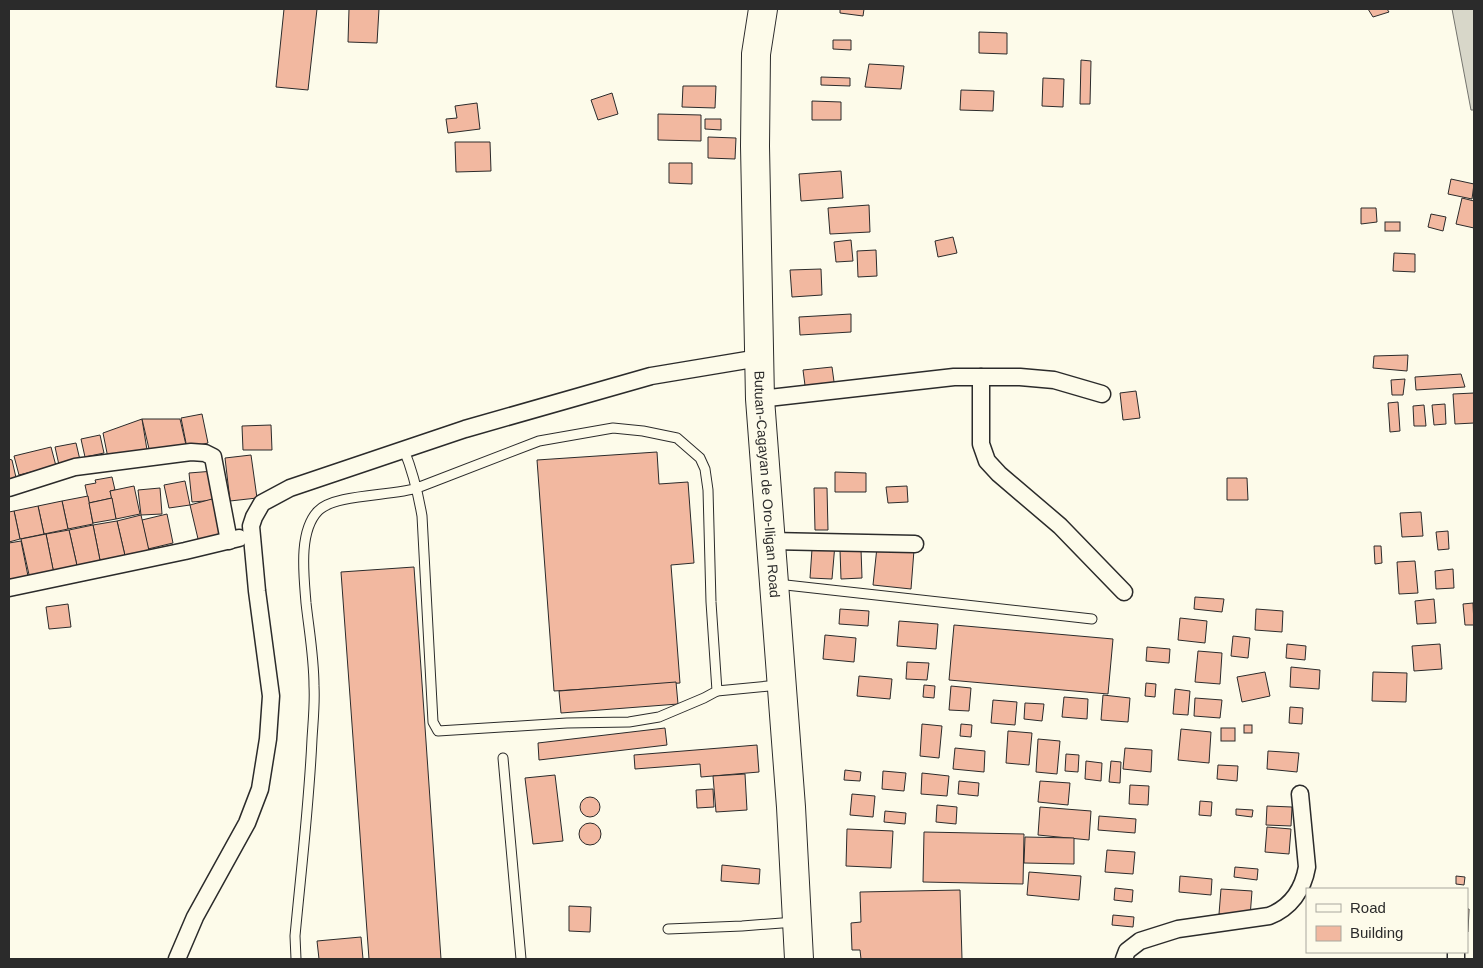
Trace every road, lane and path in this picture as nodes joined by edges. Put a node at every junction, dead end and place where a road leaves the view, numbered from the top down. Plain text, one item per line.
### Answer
1 (763, 9) edge
2 (759, 358) junction
3 (980, 377) junction
4 (1102, 394) dead end
5 (760, 399) junction
6 (404, 450) junction
7 (9, 488) edge
8 (416, 488) junction
9 (251, 535) junction
10 (229, 540) junction
11 (771, 541) junction
12 (915, 544) dead end
13 (774, 583) junction
14 (9, 588) edge
15 (1124, 592) dead end
16 (1092, 619) dead end
17 (782, 685) junction
18 (716, 691) junction
19 (503, 758) dead end
20 (1300, 794) dead end
21 (797, 922) junction
22 (668, 929) dead end
23 (176, 959) edge
24 (296, 959) edge
25 (521, 959) edge
26 (799, 959) edge
27 (1124, 959) edge

1 - 2 highway, Butuan-Cagayan de Oro-Iligan Road
2 - 5 highway, Butuan-Cagayan de Oro-Iligan Road
2 - 6 street
3 - 4 street
3 - 5 street
3 - 15 street
5 - 11 highway, Butuan-Cagayan de Oro-Iligan Road
6 - 8 lane
6 - 9 street
7 - 10 street
8 - 18 lane
8 - 18 lane
8 - 24 lane
9 - 10 street
9 - 23 street
10 - 14 street
11 - 12 street
11 - 13 highway, Butuan-Cagayan de Oro-Iligan Road
13 - 16 lane
13 - 17 highway, Butuan-Cagayan de Oro-Iligan Road
17 - 18 lane
17 - 21 highway, Butuan-Cagayan de Oro-Iligan Road
19 - 25 lane
20 - 27 street
21 - 22 lane
21 - 26 highway, Butuan-Cagayan de Oro-Iligan Road

